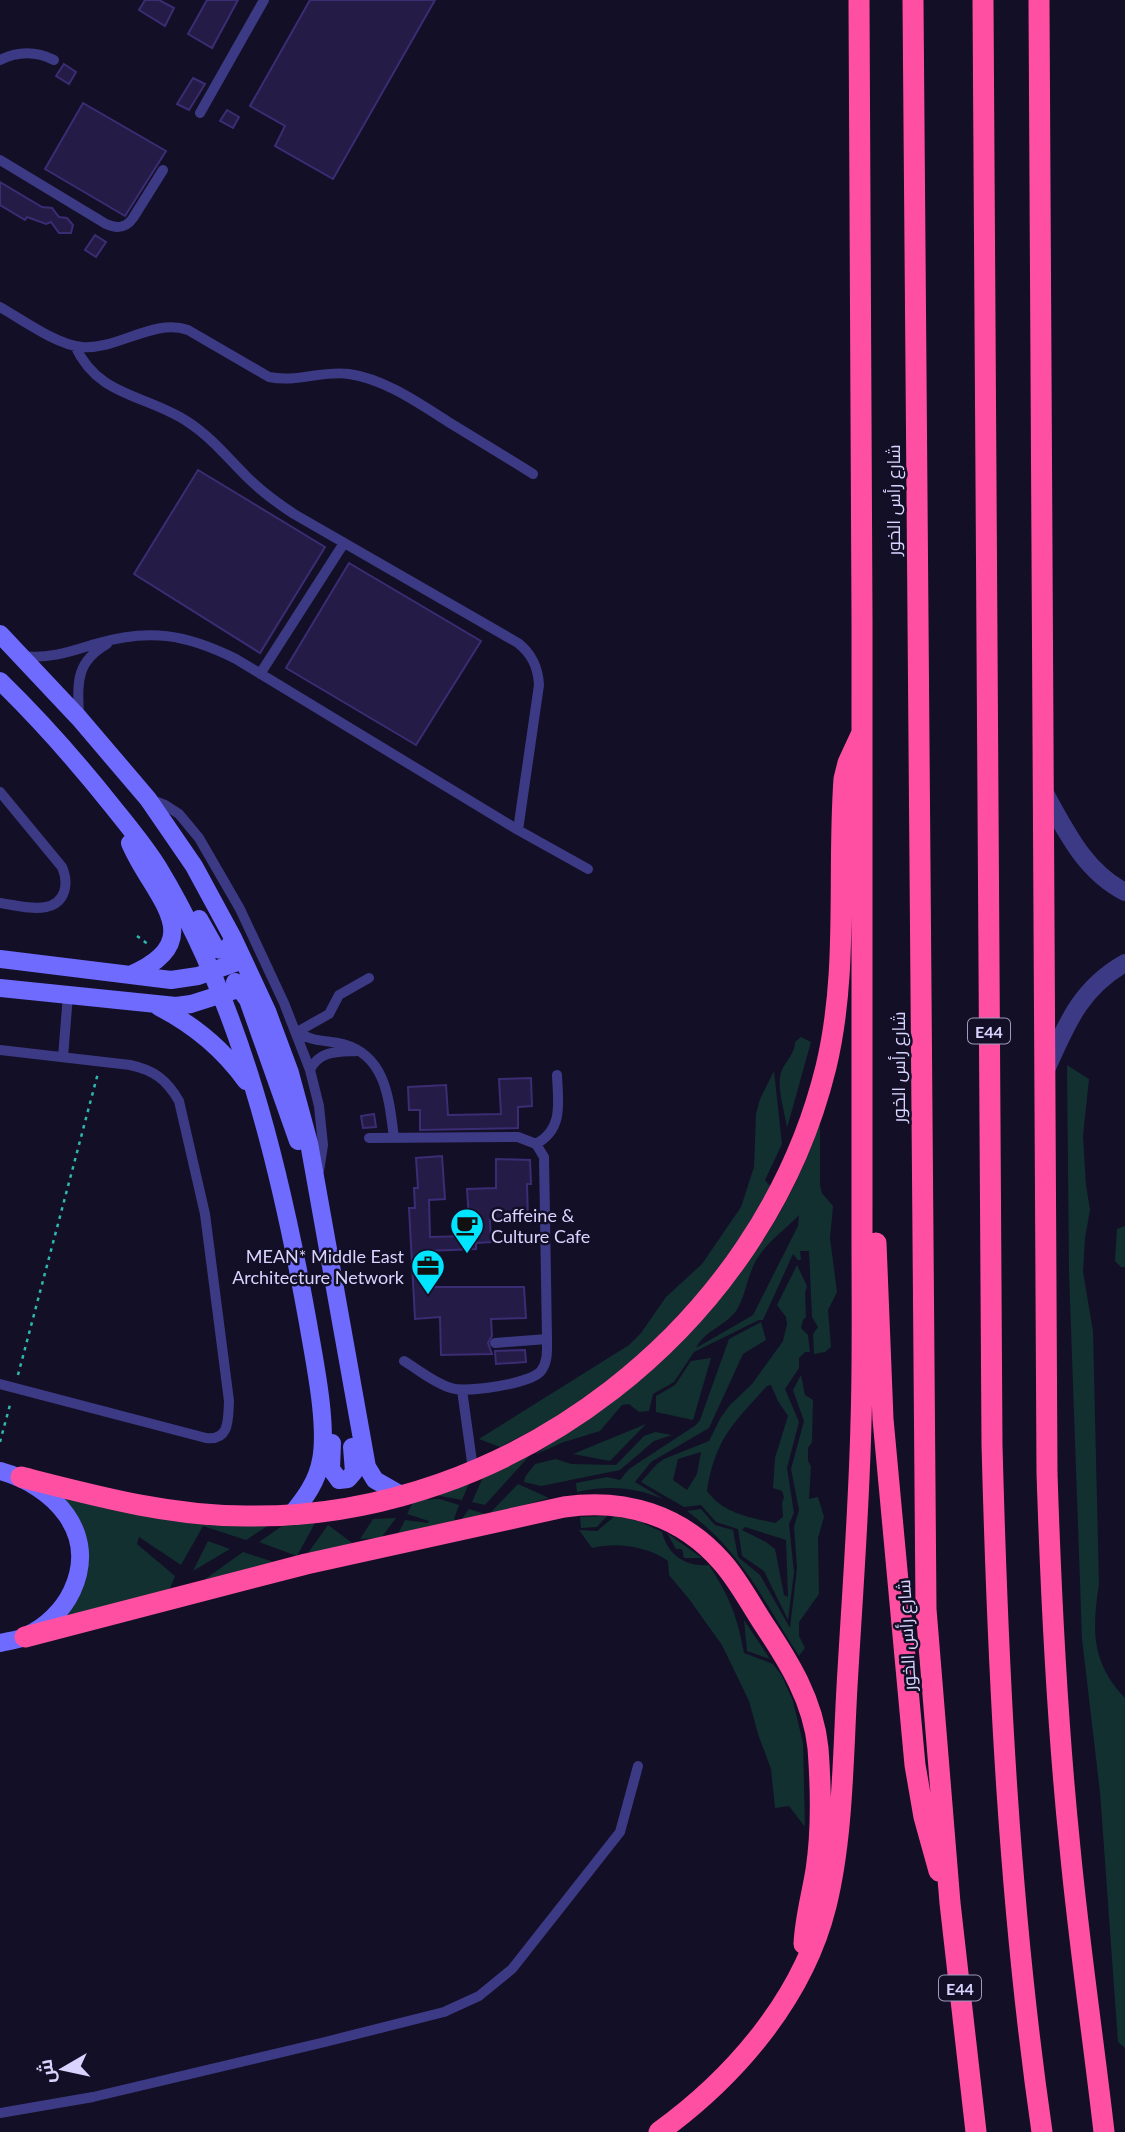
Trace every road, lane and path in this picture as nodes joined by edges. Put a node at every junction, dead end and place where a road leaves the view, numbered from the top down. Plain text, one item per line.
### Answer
1 (264, 0) edge
2 (859, 0) edge
3 (913, 0) edge
4 (983, 0) edge
5 (1039, 0) edge
6 (0, 60) edge
7 (54, 60) dead end
8 (200, 113) dead end
9 (0, 160) edge
10 (163, 170) dead end
11 (0, 307) edge
12 (75, 346) junction
13 (533, 474) dead end
14 (344, 543) junction
15 (0, 634) edge
16 (120, 637) junction
17 (21, 656) junction
18 (260, 674) junction
19 (0, 681) edge
20 (79, 718) junction
21 (863, 730) junction
22 (74, 758) junction
23 (1043, 789) junction
24 (0, 792) edge
25 (148, 799) junction
26 (123, 820) junction
27 (518, 830) junction
28 (588, 869) dead end
29 (1125, 892) edge
30 (0, 903) edge
31 (233, 938) junction
32 (0, 959) edge
33 (243, 960) junction
34 (1125, 963) edge
35 (211, 972) junction
36 (128, 975) junction
37 (369, 978) dead end
38 (0, 988) edge
39 (248, 991) junction
40 (68, 995) junction
41 (224, 1003) junction
42 (153, 1004) junction
43 (297, 1032) junction
44 (0, 1049) edge
45 (357, 1051) junction
46 (63, 1056) junction
47 (100, 1061) junction
48 (310, 1070) junction
49 (1043, 1075) junction
50 (557, 1076) dead end
51 (256, 1097) junction
52 (369, 1138) dead end
53 (394, 1138) junction
54 (536, 1144) junction
55 (317, 1178) junction
56 (863, 1202) junction
57 (547, 1339) junction
58 (495, 1343) dead end
59 (404, 1361) dead end
60 (0, 1384) edge
61 (14, 1388) junction
62 (462, 1390) junction
63 (318, 1391) junction
64 (354, 1397) junction
65 (0, 1442) edge
66 (473, 1472) junction
67 (10, 1474) edge
68 (403, 1496) junction
69 (291, 1515) junction
70 (25, 1637) junction
71 (0, 1643) edge
72 (638, 1766) dead end
73 (950, 1903) junction
74 (806, 1960) junction
75 (0, 2113) edge
76 (659, 2132) edge
77 (976, 2132) edge
78 (1042, 2132) edge
79 (1104, 2132) edge

1 - 8 lane
2 - 21 highway
3 - 73 highway, شارع رأس الخور / E44
4 - 78 highway, E44
5 - 23 highway
6 - 7 lane
9 - 10 lane
11 - 12 lane
12 - 13 lane
12 - 14 lane
14 - 18 lane
14 - 27 lane
15 - 17 street
16 - 17 lane
16 - 18 lane
16 - 20 lane
17 - 20 street
18 - 27 lane
19 - 22 street
20 - 25 street
21 - 56 highway
21 - 66 highway
22 - 26 street
22 - 31 street
23 - 29 street
23 - 49 highway
24 - 30 lane
25 - 31 street
25 - 43 lane
26 - 35 street
26 - 36 street
27 - 28 lane
31 - 33 street
32 - 36 street
33 - 35 street
33 - 39 street
34 - 49 street
35 - 36 street
35 - 39 street
35 - 41 street
37 - 43 lane
38 - 40 street
39 - 41 street
39 - 55 street
40 - 42 street
40 - 46 lane
41 - 42 street
41 - 51 street
42 - 51 street
43 - 45 lane
43 - 48 lane
44 - 46 lane
45 - 48 lane
45 - 53 lane
46 - 47 lane
47 - 61 path
47 - 61 lane
48 - 55 lane
49 - 79 highway
50 - 54 lane
51 - 63 street
52 - 53 lane
53 - 54 lane
54 - 57 lane
55 - 64 street
56 - 73 highway
56 - 74 highway
57 - 58 lane
57 - 62 lane
59 - 62 lane
60 - 61 lane
61 - 65 path
62 - 66 lane
63 - 64 street
63 - 69 street
64 - 68 street
66 - 68 highway
67 - 69 highway
67 - 70 street
68 - 69 highway
70 - 71 street
70 - 74 highway
72 - 75 lane
73 - 77 highway, شارع رأس الخور / E44
74 - 76 highway

